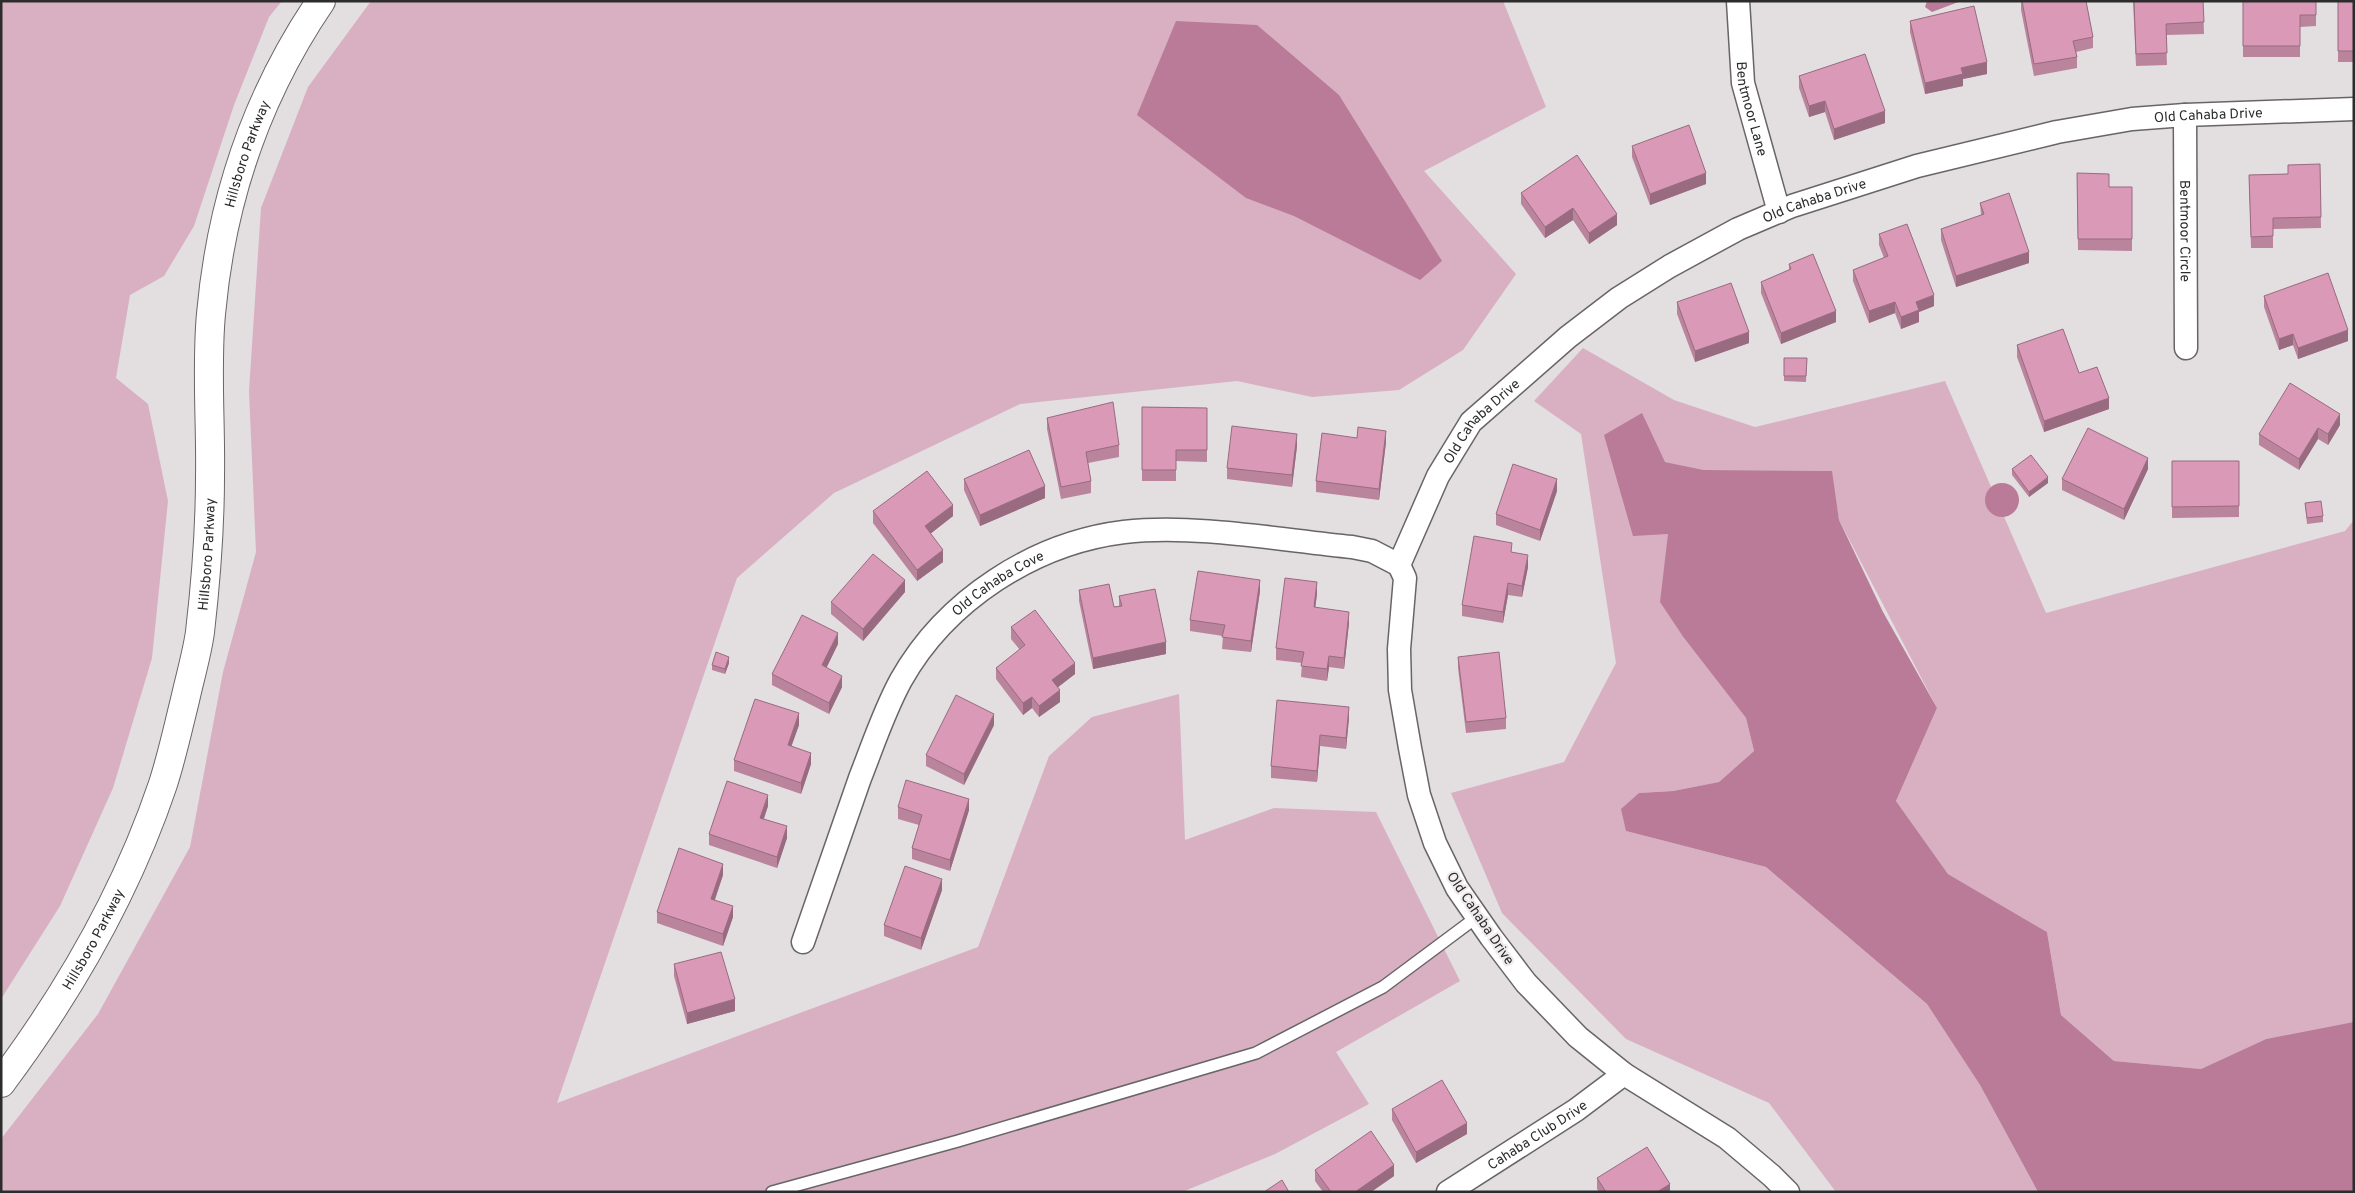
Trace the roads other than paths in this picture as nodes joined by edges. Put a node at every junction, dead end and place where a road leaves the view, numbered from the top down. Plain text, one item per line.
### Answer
1 (321, 1) edge
2 (1738, 1) edge
3 (2354, 109) edge
4 (2185, 115) junction
5 (1779, 212) junction
6 (2186, 348) dead end
7 (1399, 565) junction
8 (1477, 917) junction
9 (803, 942) dead end
10 (1624, 1074) junction
11 (1, 1083) edge
12 (772, 1192) edge
13 (1448, 1192) edge
14 (1788, 1192) edge

1 - 11 street, Hillsboro Parkway
2 - 5 street, Bentmoor Lane
3 - 4 street, Old Cahaba Drive
4 - 5 street, Old Cahaba Drive
4 - 6 street, Bentmoor Circle
5 - 7 street, Old Cahaba Drive
7 - 8 street, Old Cahaba Drive
7 - 9 street, Old Cahaba Cove
8 - 10 street, Old Cahaba Drive
8 - 12 lane
10 - 13 street, Cahaba Club Drive
10 - 14 street, Old Cahaba Drive

